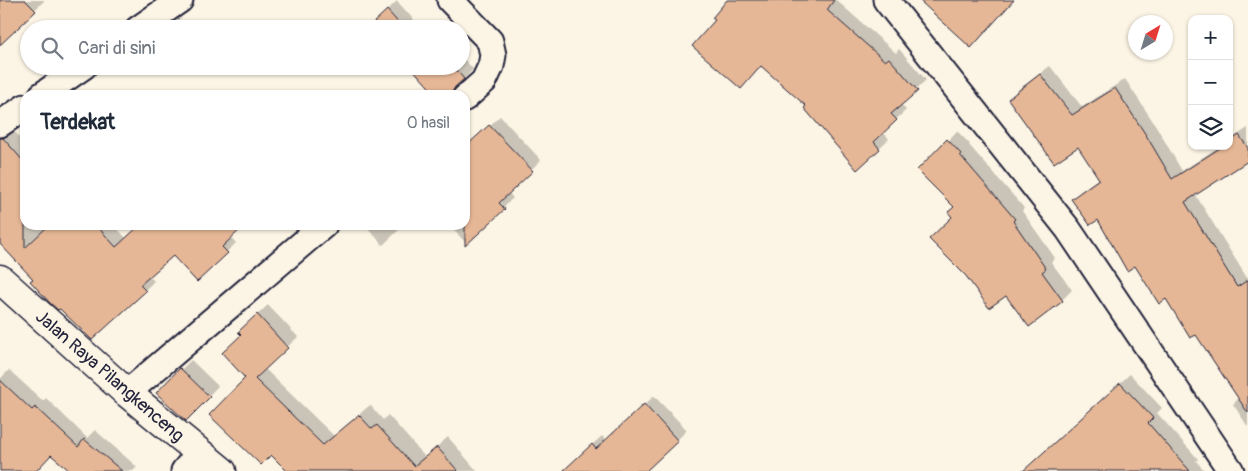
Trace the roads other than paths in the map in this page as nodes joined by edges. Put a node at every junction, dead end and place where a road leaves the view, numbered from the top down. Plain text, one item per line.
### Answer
1 (180, 0) edge
2 (450, 0) edge
3 (886, 0) edge
4 (151, 20) edge
5 (470, 20) edge
6 (470, 20) edge
7 (71, 75) edge
8 (49, 90) edge
9 (470, 94) edge
10 (20, 110) edge
11 (0, 124) edge
12 (318, 230) edge
13 (0, 279) edge
14 (127, 393) junction
15 (192, 462) edge
16 (222, 471) edge
17 (1231, 471) edge

1 - 4 street
2 - 6 street
3 - 17 street
5 - 9 street
7 - 8 street
10 - 11 street
12 - 14 street
13 - 14 main road, Jalan Raya Pilangkenceng
14 - 15 main road, Jalan Raya Pilangkenceng
15 - 16 main road, Jalan Raya Pilangkenceng

